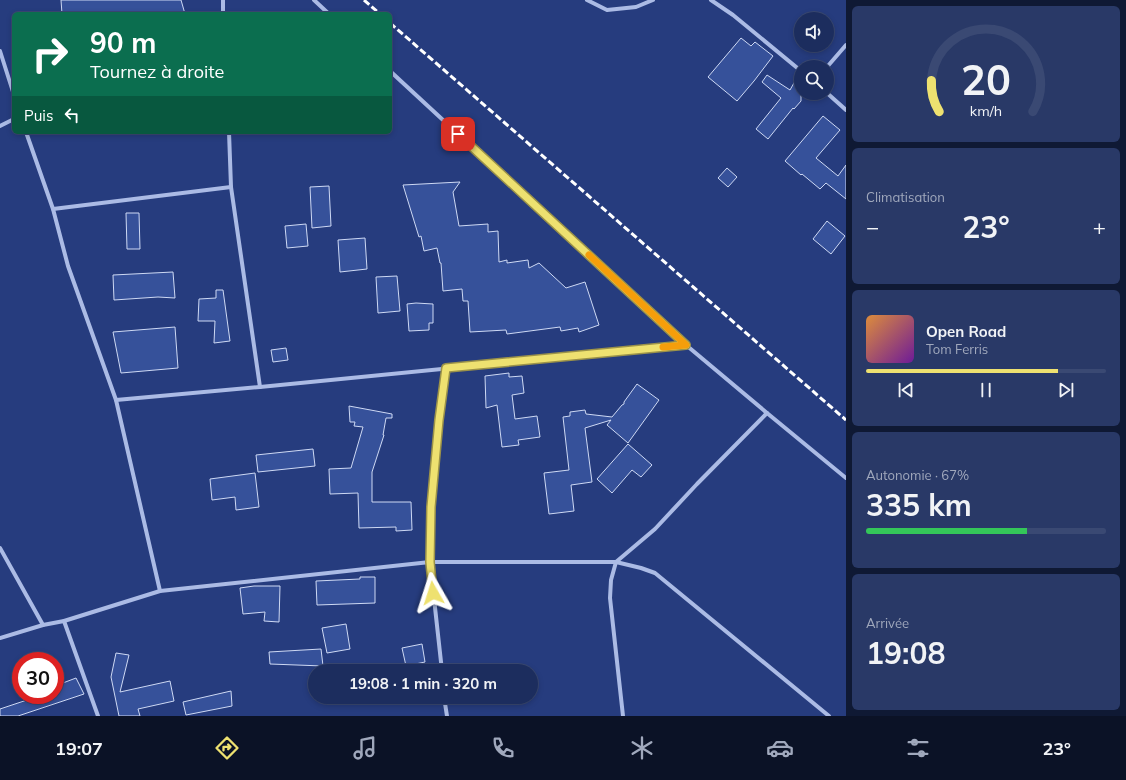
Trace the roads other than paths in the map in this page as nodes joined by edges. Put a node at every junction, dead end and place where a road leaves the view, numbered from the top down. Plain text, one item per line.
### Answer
1 (223, 0) edge
2 (314, 0) edge
3 (587, 0) edge
4 (653, 0) edge
5 (711, 0) edge
6 (223, 12) edge
7 (327, 12) edge
8 (846, 45) edge
9 (0, 51) edge
10 (832, 60) edge
11 (794, 65) edge
12 (392, 73) edge
13 (12, 89) edge
14 (834, 99) edge
15 (846, 110) edge
16 (12, 120) edge
17 (0, 126) edge
18 (27, 134) edge
19 (228, 134) edge
20 (231, 187) junction
21 (53, 209) junction
22 (686, 345) junction
23 (446, 368) junction
24 (260, 387) junction
25 (116, 400) junction
26 (767, 413) junction
27 (846, 478) edge
28 (0, 548) edge
29 (430, 562) junction
30 (616, 562) junction
31 (160, 591) junction
32 (64, 621) junction
33 (43, 625) junction
34 (0, 638) edge
35 (441, 664) edge
36 (445, 704) edge
37 (98, 716) edge
38 (446, 716) edge
39 (623, 716) edge
40 (829, 716) edge

1 - 6 street
2 - 7 street
3 - 4 street
5 - 11 street
8 - 10 street
9 - 13 street
12 - 22 street
14 - 15 street
16 - 17 street
18 - 21 street
19 - 20 street
20 - 21 street
20 - 24 street
21 - 25 street
22 - 23 street
22 - 26 street
23 - 24 street
23 - 29 street
24 - 25 street
25 - 31 street
26 - 27 street
26 - 30 street
28 - 33 street
29 - 30 street
29 - 31 street
29 - 35 street
30 - 39 street
30 - 40 street
31 - 32 street
32 - 33 street
32 - 37 street
33 - 34 street
36 - 38 street

